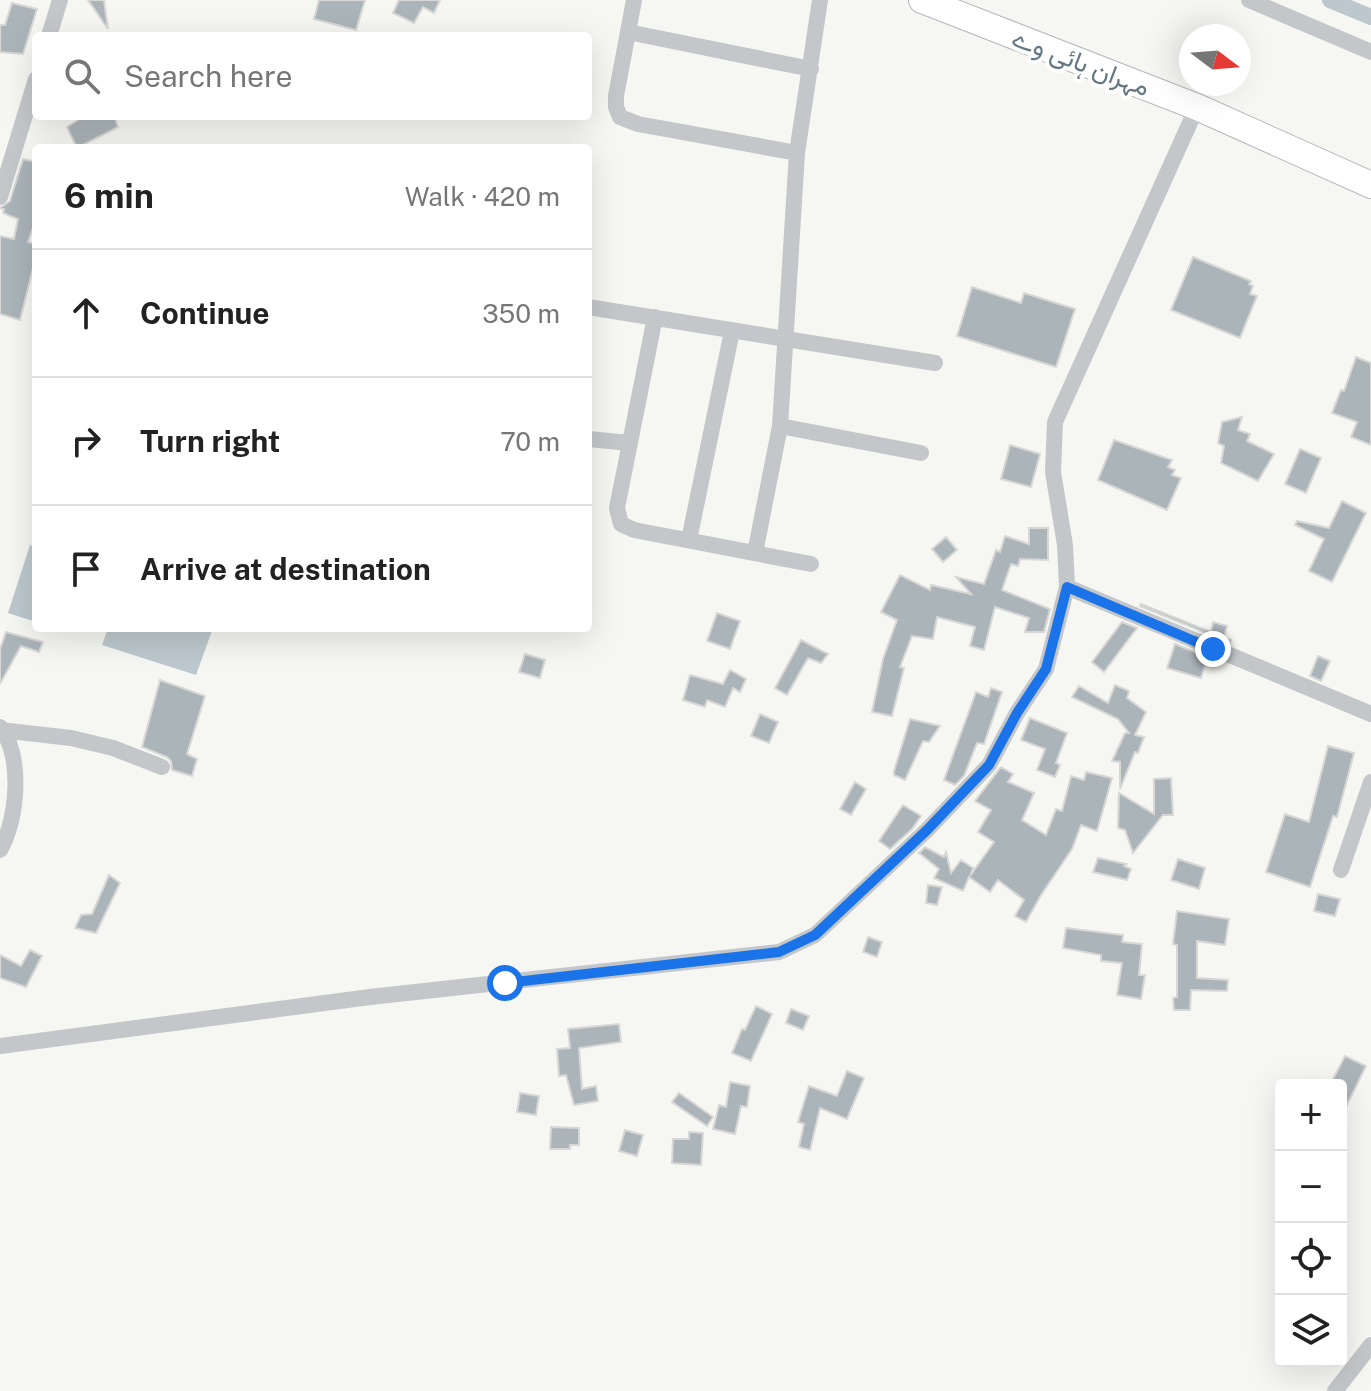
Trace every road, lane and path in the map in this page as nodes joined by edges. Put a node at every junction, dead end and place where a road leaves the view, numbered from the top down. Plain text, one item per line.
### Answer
1 (60, 0) edge
2 (634, 0) edge
3 (820, 0) edge
4 (922, 0) edge
5 (1249, 0) edge
6 (50, 32) edge
7 (628, 32) junction
8 (1371, 52) edge
9 (811, 69) junction
10 (32, 92) edge
11 (1197, 107) junction
12 (797, 153) junction
13 (1371, 185) edge
14 (0, 197) edge
15 (592, 308) edge
16 (655, 317) junction
17 (732, 331) junction
18 (787, 338) junction
19 (935, 363) dead end
20 (780, 426) junction
21 (592, 439) edge
22 (630, 443) junction
23 (921, 453) dead end
24 (689, 540) junction
25 (755, 553) junction
26 (811, 564) dead end
27 (1067, 587) junction
28 (1371, 714) edge
29 (1, 729) edge
30 (162, 767) dead end
31 (1371, 782) edge
32 (0, 850) edge
33 (1341, 870) dead end
34 (0, 1046) edge
35 (1371, 1345) edge
36 (1335, 1391) edge

1 - 6 street
2 - 7 street
3 - 9 street
4 - 11 main road, مہران ہائی وے
5 - 8 street
7 - 9 street
7 - 12 street
9 - 12 street
10 - 14 street
11 - 13 main road, مہران ہائی وے
11 - 27 street
12 - 18 street
15 - 16 street
16 - 17 street
16 - 22 street
17 - 18 street
17 - 24 street
18 - 19 street
18 - 20 street
20 - 23 street
20 - 25 street
21 - 22 street
22 - 24 street
24 - 25 street
25 - 26 street
27 - 28 street
27 - 34 street
29 - 30 street
29 - 32 street
31 - 33 street
35 - 36 street

